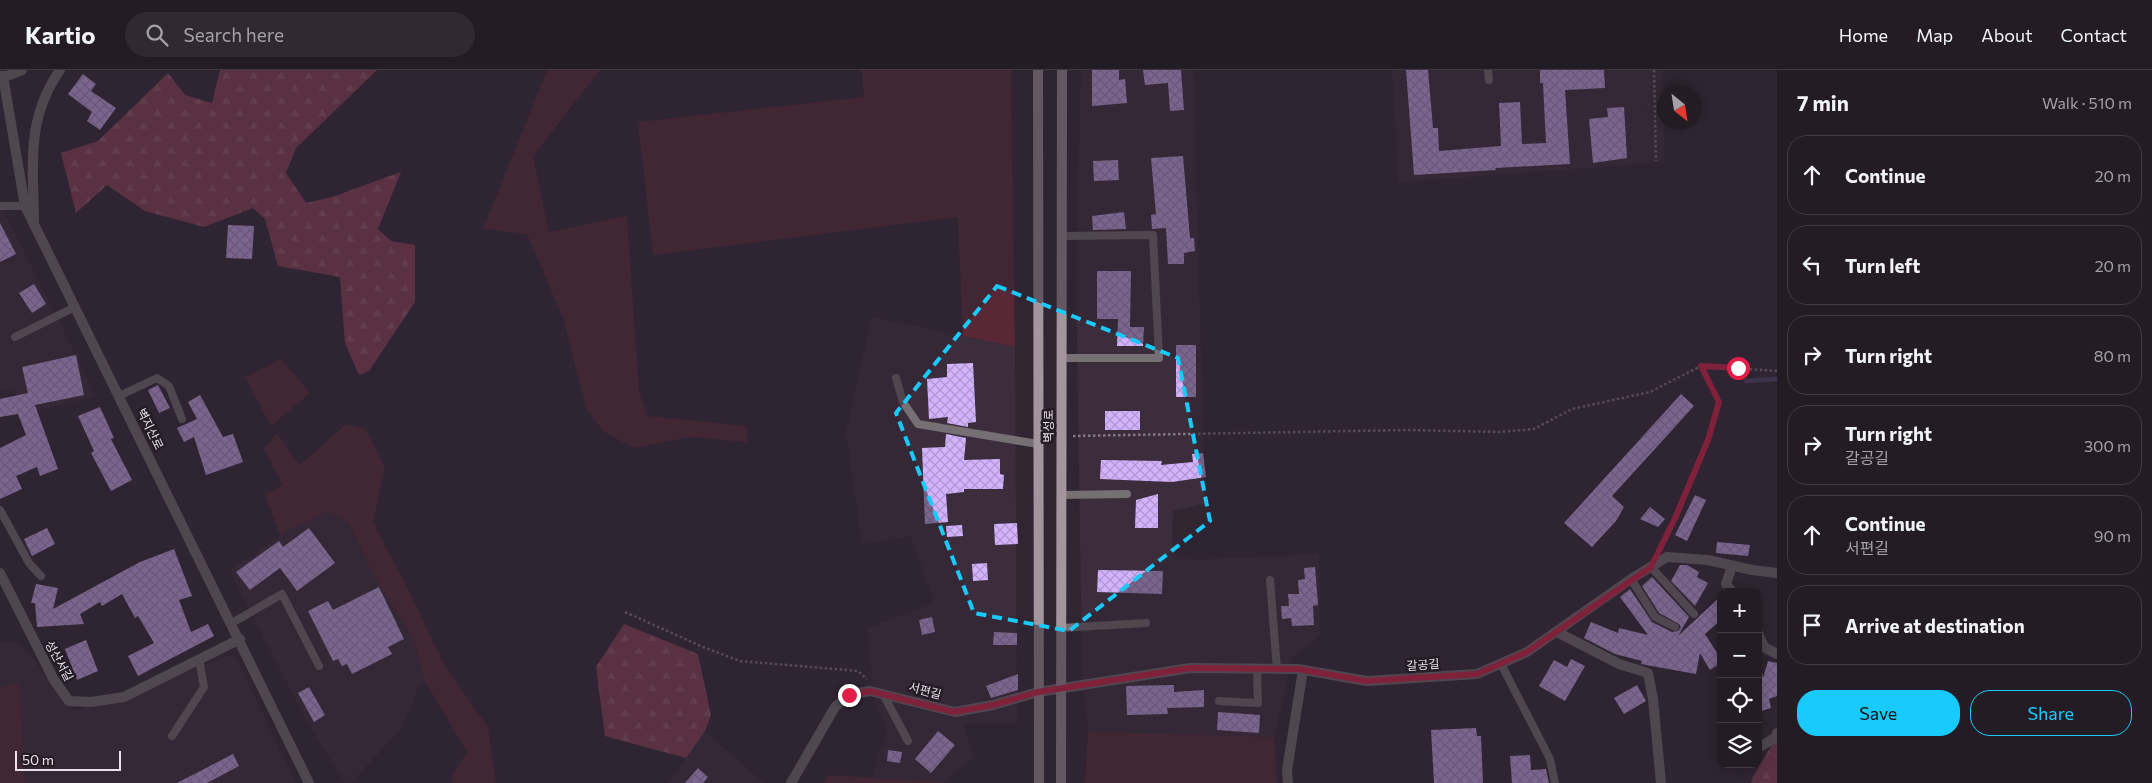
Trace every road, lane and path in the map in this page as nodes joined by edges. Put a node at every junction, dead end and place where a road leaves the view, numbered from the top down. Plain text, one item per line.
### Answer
1 (22, 70) edge
2 (60, 70) edge
3 (1038, 70) edge
4 (1062, 70) edge
5 (1488, 70) edge
6 (1654, 70) edge
7 (2, 76) edge
8 (1489, 80) dead end
9 (1656, 161) dead end
10 (0, 206) edge
11 (25, 206) junction
12 (34, 224) junction
13 (1061, 236) junction
14 (76, 308) junction
15 (15, 337) dead end
16 (1061, 358) junction
17 (1701, 366) junction
18 (1777, 371) edge
19 (896, 378) dead end
20 (119, 396) junction
21 (182, 419) dead end
22 (1061, 436) junction
23 (1038, 444) junction
24 (1128, 494) dead end
25 (1061, 495) junction
26 (0, 510) edge
27 (1732, 566) junction
28 (1651, 567) junction
29 (1777, 573) edge
30 (0, 574) edge
31 (41, 576) dead end
32 (1631, 578) junction
33 (1270, 580) dead end
34 (1729, 588) edge
35 (625, 612) dead end
36 (1694, 614) dead end
37 (232, 623) junction
38 (1146, 623) dead end
39 (1675, 627) dead end
40 (1061, 628) junction
41 (1557, 632) junction
42 (240, 639) junction
43 (1762, 642) edge
44 (1777, 654) edge
45 (200, 659) junction
46 (1501, 664) junction
47 (319, 666) dead end
48 (1257, 668) junction
49 (1277, 669) junction
50 (1303, 670) junction
51 (1061, 688) junction
52 (1038, 692) junction
53 (883, 694) junction
54 (1219, 701) dead end
55 (1777, 733) edge
56 (172, 736) dead end
57 (908, 741) dead end
58 (1762, 746) edge
59 (309, 783) edge
60 (791, 783) edge
61 (1039, 783) edge
62 (1061, 783) edge
63 (1288, 783) edge
64 (1554, 783) edge
65 (1661, 783) edge

1 - 7 street
2 - 12 street
3 - 23 main road, 벽성로
4 - 13 main road, 벽성로
5 - 8 lane
6 - 9 path
7 - 11 street, 벽지산로
10 - 11 lane
11 - 12 street, 벽지산로
12 - 14 street, 벽지산로
13 - 16 main road, 벽성로
13 - 16 lane
14 - 15 lane
14 - 20 street, 벽지산로
16 - 22 main road, 벽성로
17 - 18 path
17 - 22 path
17 - 28 path
19 - 23 lane
20 - 21 lane
20 - 37 street, 벽지산로
22 - 25 main road, 벽성로
23 - 52 main road, 벽성로
24 - 25 lane
25 - 40 main road, 벽성로
26 - 31 lane
27 - 28 street, 갈공길
27 - 29 street, 갈공길
27 - 34 street
28 - 32 street, 갈공길
28 - 36 lane
30 - 45 street, 성산서길
32 - 39 lane
32 - 41 street, 갈공길
33 - 49 lane
35 - 53 path
37 - 42 street, 벽지산로
37 - 47 lane
38 - 40 lane
40 - 51 main road, 벽성로
41 - 46 street, 갈공길
41 - 65 street
42 - 45 street, 성산서길
42 - 59 street, 벽지산로
43 - 44 street
45 - 56 lane
46 - 50 street, 갈공길
46 - 64 lane
48 - 49 street, 갈공길
48 - 51 street, 갈공길
48 - 54 lane
49 - 50 street, 갈공길
50 - 63 street
51 - 52 street, 갈공길
51 - 62 main road, 벽성로
52 - 53 street, 서편길
52 - 61 main road, 벽성로
53 - 57 lane
53 - 60 street, 서편길
55 - 58 street

